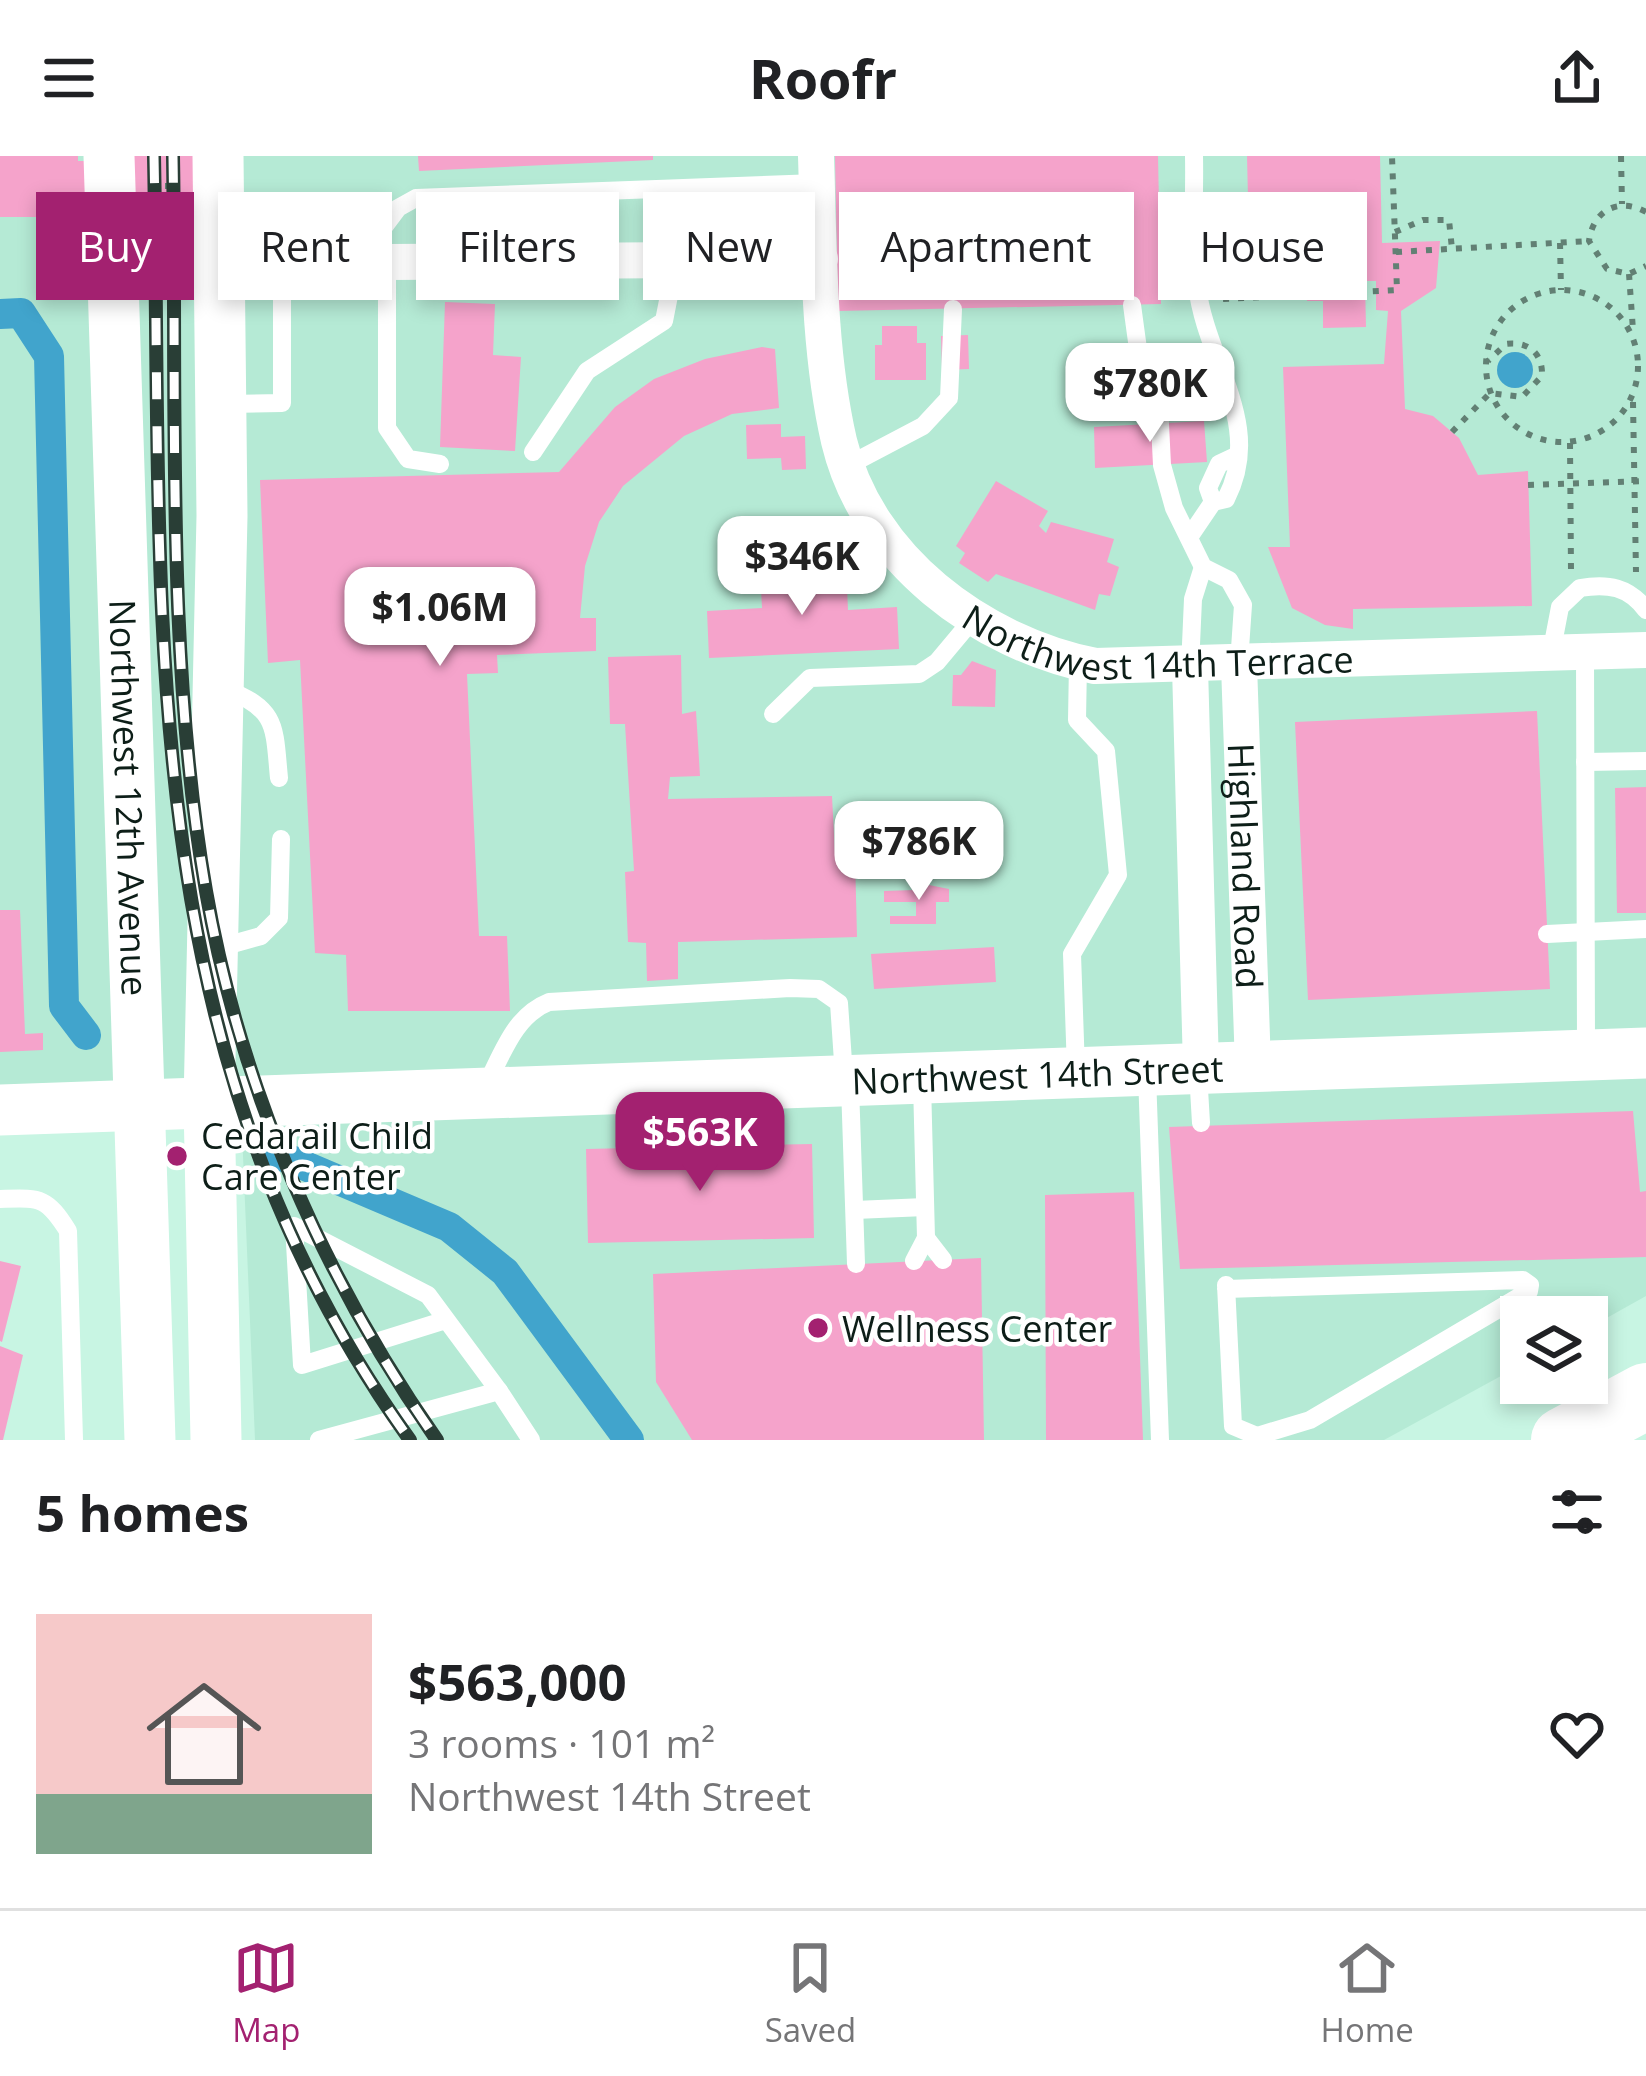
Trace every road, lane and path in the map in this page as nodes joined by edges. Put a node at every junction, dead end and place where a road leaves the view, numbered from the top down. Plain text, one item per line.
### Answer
1 (1194, 156) edge
2 (1392, 156) edge
3 (1621, 156) edge
4 (817, 170) edge
5 (126, 171) edge
6 (200, 171) edge
7 (761, 186) junction
8 (760, 192) edge
9 (1622, 204) junction
10 (1646, 212) edge
11 (392, 216) edge
12 (1395, 232) junction
13 (1589, 241) junction
14 (1560, 243) junction
15 (1452, 249) junction
16 (1396, 252) junction
17 (218, 254) edge
18 (815, 259) edge
19 (820, 259) junction
20 (643, 260) edge
21 (392, 263) edge
22 (1646, 266) edge
23 (1628, 274) junction
24 (1561, 290) junction
25 (1367, 292) edge
26 (90, 300) edge
27 (220, 300) edge
28 (328, 300) edge
29 (354, 300) edge
30 (668, 300) edge
31 (1132, 305) dead end
32 (953, 309) dead end
33 (1634, 336) junction
34 (1484, 368) junction
35 (1490, 393) junction
36 (1633, 398) junction
37 (221, 404) junction
38 (1452, 432) dead end
39 (1570, 442) junction
40 (533, 452) dead end
41 (440, 464) dead end
42 (847, 466) junction
43 (1635, 482) junction
44 (1646, 482) edge
45 (1570, 484) junction
46 (1528, 485) dead end
47 (1190, 536) junction
48 (1203, 567) junction
49 (1571, 572) dead end
50 (1636, 572) dead end
51 (1646, 610) edge
52 (973, 619) junction
53 (1646, 650) edge
54 (1568, 653) junction
55 (1078, 663) junction
56 (1239, 665) junction
57 (1190, 667) junction
58 (219, 687) junction
59 (773, 714) dead end
60 (1646, 761) edge
61 (1585, 762) junction
62 (279, 778) dead end
63 (281, 839) dead end
64 (1646, 929) edge
65 (1584, 930) junction
66 (1547, 934) dead end
67 (213, 949) junction
68 (1646, 1053) edge
69 (1586, 1055) junction
70 (1253, 1066) junction
71 (1199, 1067) junction
72 (1147, 1070) junction
73 (1076, 1072) junction
74 (922, 1078) junction
75 (847, 1081) junction
76 (481, 1094) junction
77 (209, 1103) junction
78 (139, 1105) junction
79 (0, 1110) edge
80 (1202, 1123) dead end
81 (0, 1199) edge
82 (926, 1207) junction
83 (855, 1210) junction
84 (926, 1238) junction
85 (943, 1259) dead end
86 (914, 1261) dead end
87 (857, 1264) dead end
88 (1226, 1287) joint
89 (446, 1320) junction
90 (499, 1391) junction
91 (1646, 1396) edge
92 (74, 1440) edge
93 (151, 1440) edge
94 (216, 1440) edge
95 (319, 1440) edge
96 (531, 1440) edge
97 (1160, 1440) edge
98 (1564, 1440) edge

1 - 47 lane
2 - 12 path
3 - 9 path
4 - 7 lane
4 - 19 street, Northwest 14th Terrace
5 - 6 path
6 - 17 main road
7 - 8 lane
7 - 11 lane
9 - 10 path
9 - 13 path
12 - 15 path
12 - 16 path
13 - 14 path
13 - 23 path
14 - 15 path
14 - 24 path
15 - 16 path
16 - 25 path
18 - 19 street
19 - 42 street, Northwest 14th Terrace
20 - 21 street
22 - 23 path
23 - 33 path
24 - 33 path
24 - 34 path
26 - 78 main road, Northwest 12th Avenue
27 - 37 main road
28 - 37 lane
29 - 41 lane
30 - 40 lane
31 - 47 lane
32 - 42 lane
33 - 36 path
34 - 35 path
34 - 35 path
35 - 38 path
35 - 39 path
36 - 39 path
36 - 43 path
37 - 58 main road
39 - 45 path
42 - 52 street, Northwest 14th Terrace
43 - 44 path
43 - 45 path
43 - 50 path
45 - 46 path
45 - 49 path
47 - 48 lane
48 - 56 lane
48 - 57 lane
51 - 54 lane
52 - 55 street, Northwest 14th Terrace
52 - 59 lane
53 - 54 street, Northwest 14th Terrace
54 - 56 street, Northwest 14th Terrace
54 - 61 lane
55 - 57 street, Northwest 14th Terrace
55 - 73 lane
56 - 57 street, Northwest 14th Terrace
56 - 70 street, Highland Road
57 - 71 street, Highland Road
58 - 62 lane
58 - 67 main road
60 - 61 lane
61 - 65 lane
63 - 67 lane
64 - 65 lane
65 - 66 lane
65 - 69 lane
67 - 77 main road
68 - 69 main road, Northwest 14th Street
69 - 70 main road, Northwest 14th Street
70 - 71 main road, Northwest 14th Street
71 - 72 main road, Northwest 14th Street
71 - 80 lane
72 - 73 main road, Northwest 14th Street
72 - 97 lane
73 - 74 main road, Northwest 14th Street
74 - 75 main road, Northwest 14th Street
74 - 82 lane
75 - 76 main road, Northwest 14th Street
75 - 76 lane
75 - 83 lane
76 - 77 main road, Northwest 14th Street
77 - 78 main road, Northwest 14th Street
77 - 94 main road
78 - 79 main road, Northwest 14th Street
78 - 93 main road, Northwest 12th Avenue
81 - 92 lane
82 - 83 lane
82 - 84 lane
83 - 87 lane
84 - 85 lane
84 - 86 lane
88 - 88 lane
89 - 89 lane
89 - 90 lane
90 - 95 lane
90 - 96 lane
91 - 98 highway

